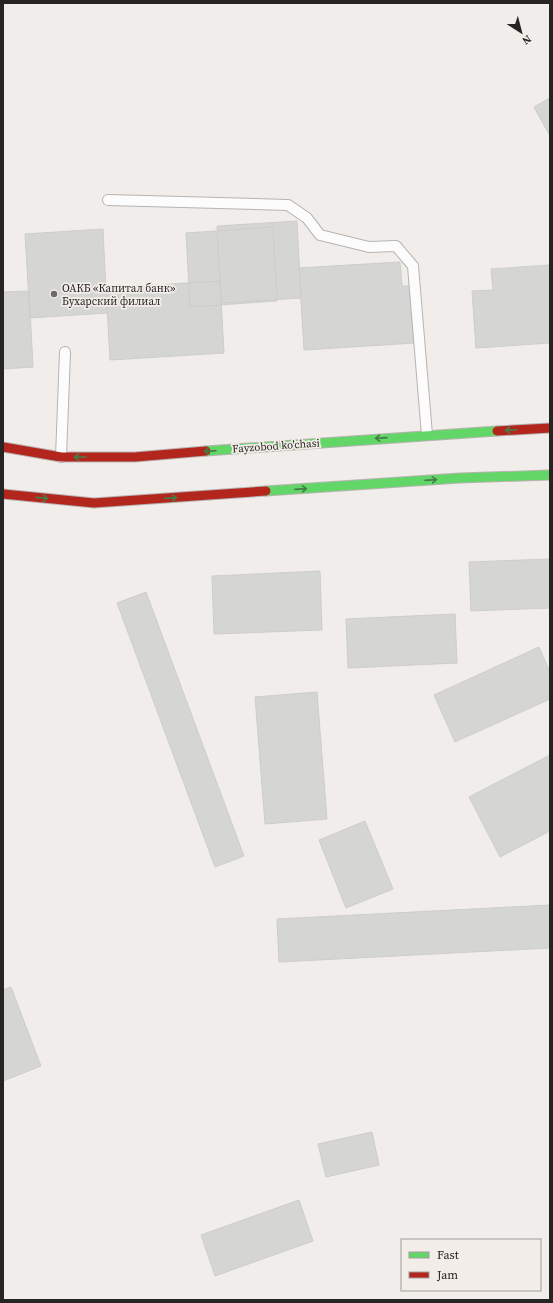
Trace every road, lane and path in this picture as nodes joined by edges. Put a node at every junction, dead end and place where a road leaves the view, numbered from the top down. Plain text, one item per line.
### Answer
1 (108, 200) dead end
2 (65, 352) dead end
3 (550, 428) edge
4 (427, 435) junction
5 (3, 447) edge
6 (61, 457) junction
7 (550, 475) edge
8 (3, 494) edge

1 - 4 lane
2 - 6 lane
3 -> 4 main road, Fayzobod ko'chasi
4 -> 6 main road, Fayzobod ko'chasi
5 - 6 main road, Fayzobod ko'chasi
8 -> 7 main road

